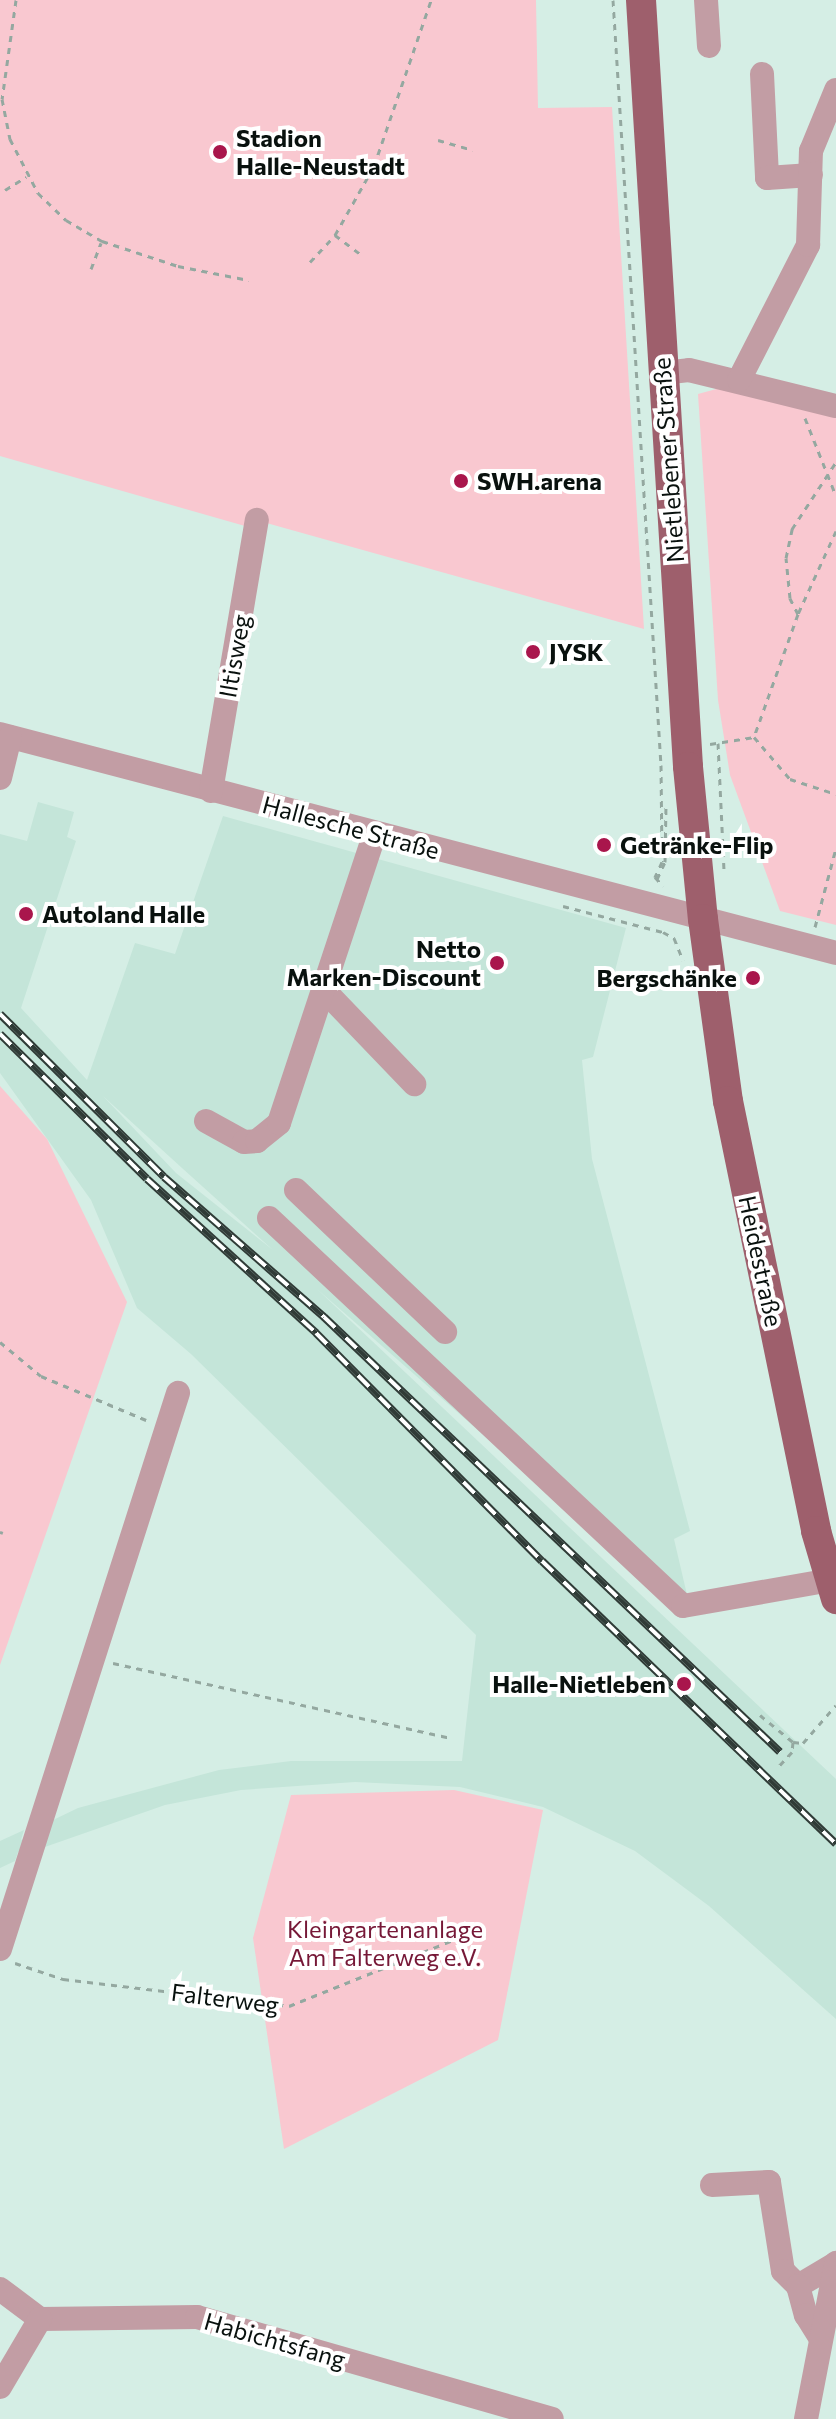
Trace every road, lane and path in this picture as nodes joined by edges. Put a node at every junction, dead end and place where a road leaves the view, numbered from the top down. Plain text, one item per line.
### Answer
1 (16, 0) edge
2 (431, 0) edge
3 (613, 0) edge
4 (641, 0) edge
5 (706, 0) edge
6 (709, 46) dead end
7 (762, 74) dead end
8 (1, 78) edge
9 (836, 90) edge
10 (438, 140) dead end
11 (473, 150) dead end
12 (811, 175) junction
13 (27, 177) junction
14 (5, 190) dead end
15 (335, 235) junction
16 (102, 241) junction
17 (360, 254) dead end
18 (310, 262) dead end
19 (91, 269) dead end
20 (249, 280) dead end
21 (662, 373) junction
22 (739, 380) junction
23 (836, 406) edge
24 (808, 425) dead end
25 (836, 462) edge
26 (828, 474) junction
27 (836, 496) edge
28 (257, 520) dead end
29 (836, 531) edge
30 (798, 614) junction
31 (5, 736) edge
32 (754, 737) junction
33 (0, 778) edge
34 (211, 791) junction
35 (836, 794) edge
36 (375, 833) junction
37 (836, 848) edge
38 (724, 878) dead end
39 (657, 879) dead end
40 (565, 900) dead end
41 (563, 906) dead end
42 (692, 927) junction
43 (815, 927) dead end
44 (689, 949) dead end
45 (836, 953) edge
46 (691, 960) dead end
47 (686, 972) dead end
48 (323, 989) junction
49 (414, 1084) dead end
50 (206, 1121) dead end
51 (296, 1190) dead end
52 (269, 1218) dead end
53 (390, 1281) junction
54 (364, 1309) junction
55 (445, 1332) dead end
56 (0, 1342) edge
57 (178, 1393) dead end
58 (168, 1429) junction
59 (826, 1529) edge
60 (833, 1590) edge
61 (94, 1657) junction
62 (836, 1705) edge
63 (760, 1715) dead end
64 (450, 1738) dead end
65 (793, 1742) junction
66 (778, 1767) dead end
67 (486, 1927) dead end
68 (6, 1955) edge
69 (712, 2185) dead end
70 (836, 2263) edge
71 (798, 2286) junction
72 (0, 2289) edge
73 (40, 2319) junction
74 (821, 2339) junction
75 (0, 2387) edge
76 (552, 2419) edge
77 (806, 2419) edge

1 - 8 path
2 - 15 path
3 - 39 path
4 - 21 main road, Nietlebener Straße
5 - 6 street
7 - 12 street
8 - 13 path
9 - 12 street
10 - 11 path
12 - 22 street
13 - 14 path
13 - 16 path
15 - 17 path
15 - 18 path
16 - 19 path
16 - 20 path
21 - 22 street
21 - 42 main road, Nietlebener Straße
22 - 23 street
24 - 26 path
25 - 26 path
26 - 27 path
26 - 30 path
28 - 34 street, Iltisweg
29 - 30 path
30 - 32 path
31 - 33 street
31 - 34 street, Hallesche Straße
32 - 35 path
32 - 38 path
34 - 36 street, Hallesche Straße
36 - 42 street, Hallesche Straße
36 - 48 street
37 - 43 path
40 - 42 path
41 - 47 path
42 - 45 street, Hallesche Straße
42 - 59 main road, Heidestraße
44 - 46 path
48 - 49 street
48 - 50 street
51 - 53 street
52 - 54 street
53 - 54 street
53 - 55 street
54 - 60 street
56 - 58 path
57 - 58 street
58 - 61 street
59 - 60 main road, Heidestraße
61 - 64 path
61 - 68 street
62 - 65 path
63 - 65 path
65 - 66 path
67 - 68 path, Falterweg
69 - 71 street
70 - 71 street
70 - 74 street
71 - 74 street
72 - 73 street
73 - 75 street
73 - 76 street, Habichtsfang
74 - 77 street

